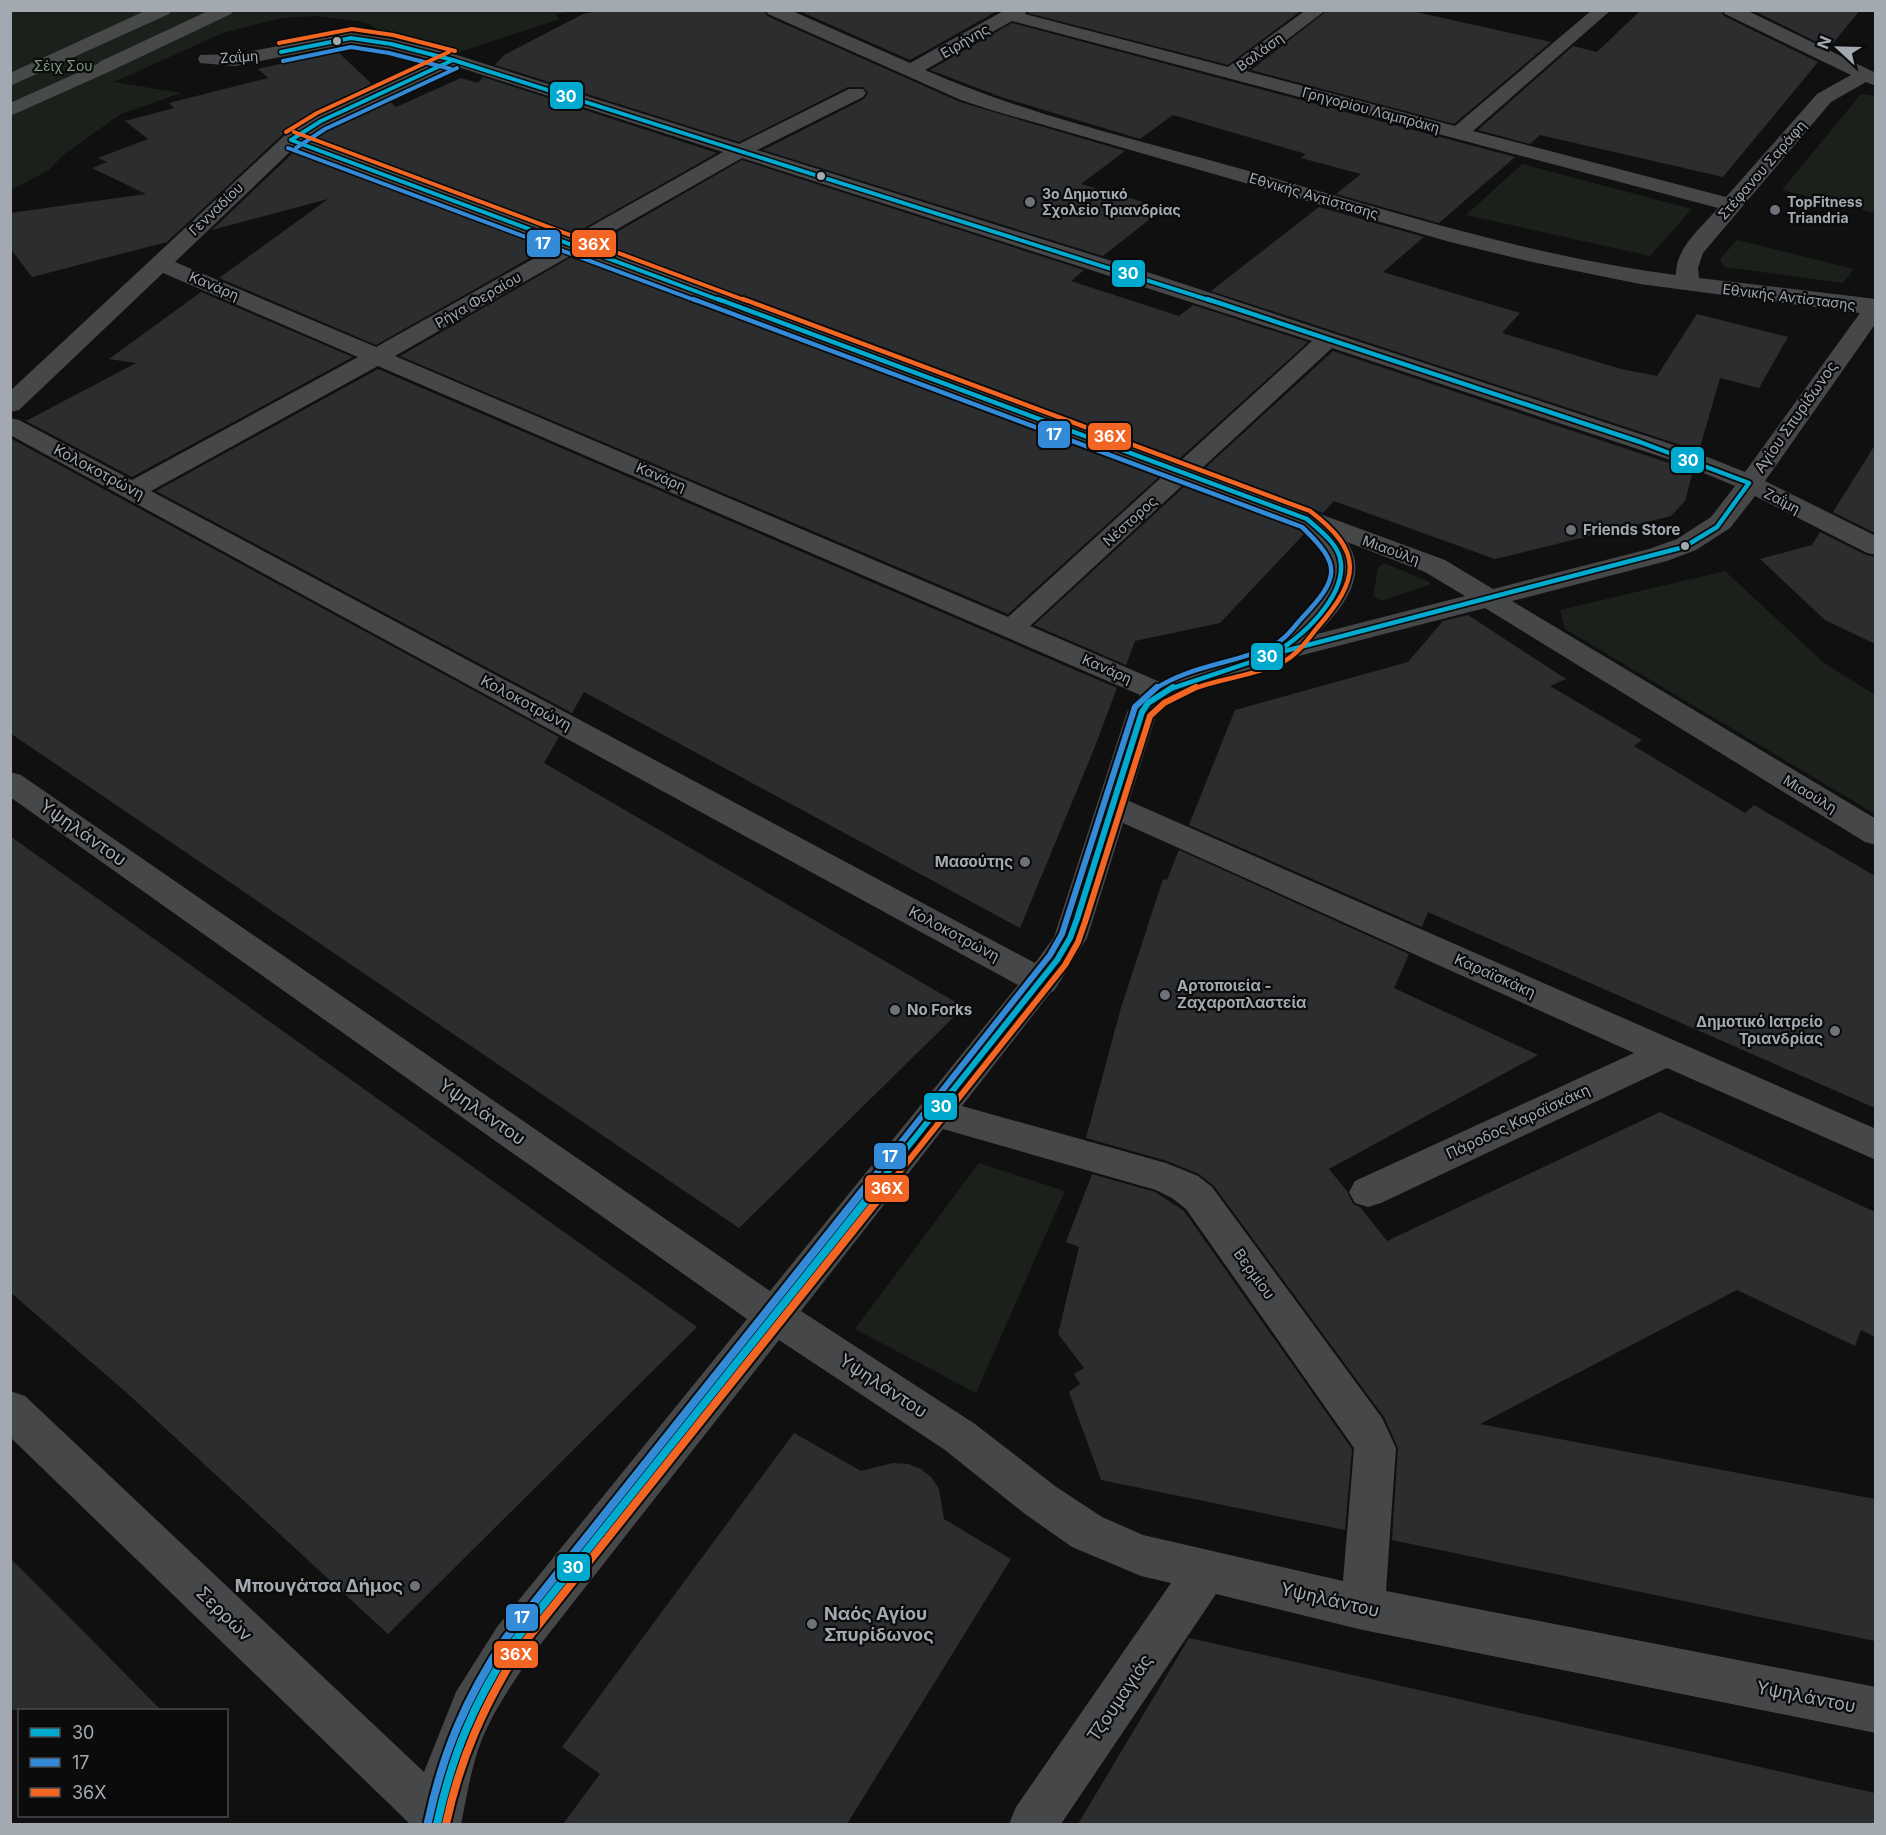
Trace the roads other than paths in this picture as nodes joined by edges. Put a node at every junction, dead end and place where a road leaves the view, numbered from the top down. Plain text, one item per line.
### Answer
1 (163, 10) edge
2 (225, 10) edge
3 (774, 10) edge
4 (1318, 10) edge
5 (1603, 10) edge
6 (1731, 10) edge
7 (1014, 13) edge
8 (207, 59) dead end
9 (453, 60) junction
10 (106, 66) joint
11 (910, 71) junction
12 (1232, 73) junction
13 (1870, 78) edge
14 (10, 80) edge
15 (856, 93) dead end
16 (10, 110) edge
17 (1459, 133) junction
18 (291, 140) junction
19 (744, 150) junction
20 (1731, 206) junction
21 (575, 245) junction
22 (159, 263) junction
23 (1688, 284) junction
24 (1875, 307) edge
25 (1326, 340) junction
26 (380, 356) junction
27 (10, 405) edge
28 (10, 425) edge
29 (1182, 473) junction
30 (1749, 483) junction
31 (133, 490) junction
32 (1307, 519) junction
33 (1875, 547) edge
34 (1490, 598) junction
35 (1012, 628) junction
36 (1281, 652) junction
37 (1161, 693) junction
38 (10, 782) edge
39 (1114, 807) junction
40 (1875, 834) edge
41 (1042, 982) junction
42 (1668, 1052) junction
43 (936, 1113) junction
44 (1875, 1145) edge
45 (1368, 1192) dead end
46 (775, 1316) junction
47 (10, 1409) edge
48 (1206, 1571) junction
49 (1363, 1608) junction
50 (1875, 1710) edge
51 (438, 1821) edge
52 (1033, 1824) edge

1 - 14 main road
2 - 10 highway
3 - 11 street, Εθνικής Αντίστασης
4 - 12 street, Βαλάση
5 - 17 street
6 - 13 street
7 - 11 street, Ειρήνης
7 - 12 street, Γρηγορίου Λαμπράκη
8 - 9 street, Ζαΐμη
9 - 18 street, Γενναδίου
9 - 19 street, Ζαΐμη
10 - 16 main road
11 - 23 street, Εθνικής Αντίστασης
12 - 17 street, Γρηγορίου Λαμπράκη
13 - 20 street, Στέφανου Σαράφη
15 - 19 street, Ρήγα Φεραίου
17 - 20 street, Γρηγορίου Λαμπράκη
18 - 21 street, Μιαούλη
18 - 22 street, Γενναδίου
19 - 21 street, Ρήγα Φεραίου
19 - 25 street, Ζαΐμη
20 - 23 street, Στέφανου Σαράφη
21 - 26 street, Ρήγα Φεραίου
21 - 29 street, Μιαούλη
22 - 26 street, Κανάρη
22 - 27 street, Γενναδίου
23 - 24 street, Εθνικής Αντίστασης
24 - 30 street, Αγίου Σπυρίδωνος
25 - 29 street, Νέστορος
25 - 30 street, Ζαΐμη
26 - 31 street, Ρήγα Φεραίου
26 - 35 street, Κανάρη
28 - 31 street, Κολοκοτρώνη
29 - 32 street, Μιαούλη
29 - 35 street, Νέστορος
30 - 33 street, Ζαΐμη
30 - 34 street, Αγίου Σπυρίδωνος
31 - 41 street, Κολοκοτρώνη
32 - 34 street, Μιαούλη
32 - 36 street
34 - 36 street, Αγίου Σπυρίδωνος
34 - 40 street, Μιαούλη
35 - 37 street, Κανάρη
36 - 37 street, Αγίου Σπυρίδωνος
37 - 39 street, Αγίου Σπυρίδωνος
38 - 46 street, Υψηλάντου
39 - 41 street, Αγίου Σπυρίδωνος
39 - 42 street, Καραϊσκάκη
41 - 43 street, Αγίου Σπυρίδωνος
42 - 44 street, Καραϊσκάκη
42 - 45 street, Πάροδος Καραϊσκάκη
43 - 46 street, Αγίου Σπυρίδωνος
43 - 49 street, Βερμίου
46 - 48 street, Υψηλάντου
46 - 51 street, Αγίου Σπυρίδωνος
47 - 51 street, Σερρών
48 - 49 street, Υψηλάντου
48 - 52 street, Τζουμαγιάς
49 - 50 street, Υψηλάντου

